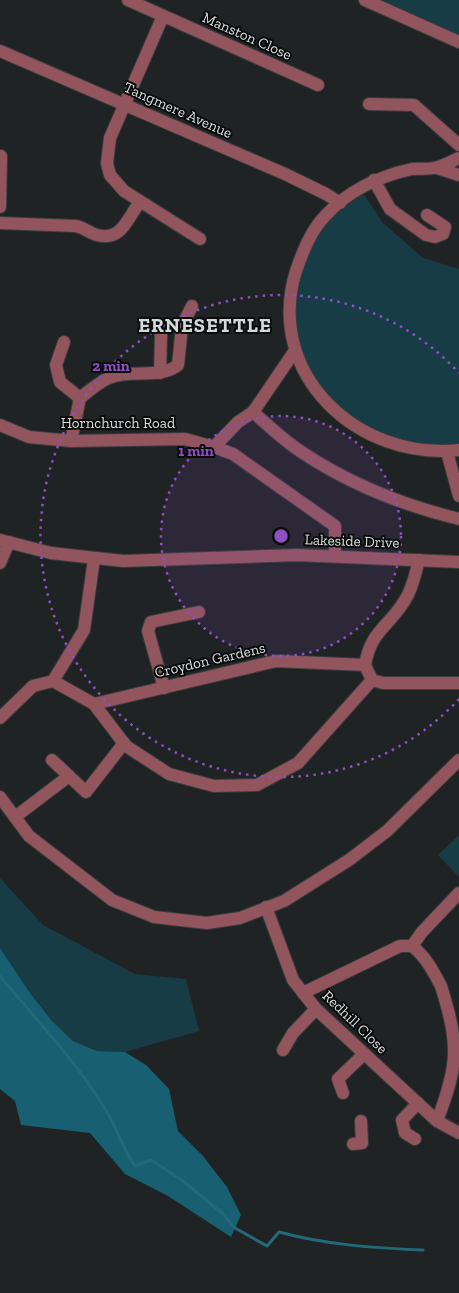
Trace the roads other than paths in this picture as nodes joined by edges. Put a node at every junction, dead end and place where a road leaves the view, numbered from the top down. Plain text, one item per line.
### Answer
1 (128, 0) edge
2 (365, 0) edge
3 (163, 16) junction
4 (459, 42) edge
5 (0, 51) edge
6 (318, 85) dead end
7 (124, 104) junction
8 (369, 104) dead end
9 (459, 145) edge
10 (2, 156) dead end
11 (459, 158) edge
12 (437, 168) junction
13 (459, 175) edge
14 (374, 180) junction
15 (140, 202) junction
16 (340, 203) junction
17 (0, 206) edge
18 (427, 215) dead end
19 (0, 223) edge
20 (200, 239) dead end
21 (192, 306) dead end
22 (160, 335) dead end
23 (64, 342) dead end
24 (294, 352) junction
25 (160, 373) junction
26 (80, 398) junction
27 (253, 412) junction
28 (0, 425) edge
29 (71, 441) junction
30 (214, 447) junction
31 (453, 451) edge
32 (459, 496) edge
33 (459, 519) edge
34 (5, 541) edge
35 (335, 555) junction
36 (94, 559) junction
37 (419, 560) junction
38 (459, 562) edge
39 (0, 563) edge
40 (199, 612) dead end
41 (365, 665) junction
42 (372, 680) junction
43 (53, 681) junction
44 (459, 683) edge
45 (164, 688) junction
46 (94, 704) junction
47 (0, 718) edge
48 (124, 743) junction
49 (52, 760) dead end
50 (459, 760) edge
51 (69, 776) junction
52 (0, 797) edge
53 (14, 817) junction
54 (459, 893) edge
55 (266, 907) junction
56 (412, 946) junction
57 (302, 993) junction
58 (316, 1008) junction
59 (283, 1050) dead end
60 (364, 1054) junction
61 (343, 1093) dead end
62 (418, 1103) junction
63 (361, 1121) dead end
64 (437, 1121) junction
65 (459, 1133) edge
66 (415, 1139) dead end
67 (354, 1144) dead end

1 - 3 street, Manston Close
2 - 4 street
3 - 6 street, Manston Close
3 - 7 street
5 - 7 street, Tangmere Avenue
7 - 15 street
7 - 16 street, Tangmere Avenue
8 - 9 street
10 - 17 street
11 - 12 street
12 - 13 street
12 - 14 street
14 - 16 street
14 - 18 street
15 - 19 street
15 - 20 street
16 - 24 street
21 - 25 street
22 - 25 street
23 - 26 street
24 - 27 street
24 - 31 street
25 - 26 street
26 - 29 street
27 - 30 street
27 - 33 street
28 - 29 street, Hornchurch Road
29 - 30 street, Hornchurch Road
30 - 35 street, Hornchurch Road
31 - 32 street
34 - 36 street, Lakeside Drive
34 - 39 street
35 - 36 street, Lakeside Drive
35 - 37 street, Lakeside Drive
36 - 43 street
37 - 38 street, Lakeside Drive
37 - 41 street
40 - 45 street
41 - 42 street
41 - 45 street, Croydon Gardens
42 - 44 street
42 - 48 street
43 - 46 street
43 - 47 street
45 - 46 street, Croydon Gardens
46 - 48 street
48 - 51 street
49 - 51 street
50 - 55 street
51 - 53 street
52 - 53 street
53 - 55 street
54 - 56 street
55 - 57 street, Redhill Close
56 - 57 street
56 - 64 street
57 - 58 street, Redhill Close
58 - 59 street
58 - 60 street, Redhill Close
60 - 61 street
60 - 62 street, Redhill Close
62 - 64 street, Redhill Close
62 - 66 street
63 - 67 street
64 - 65 street, Redhill Close

